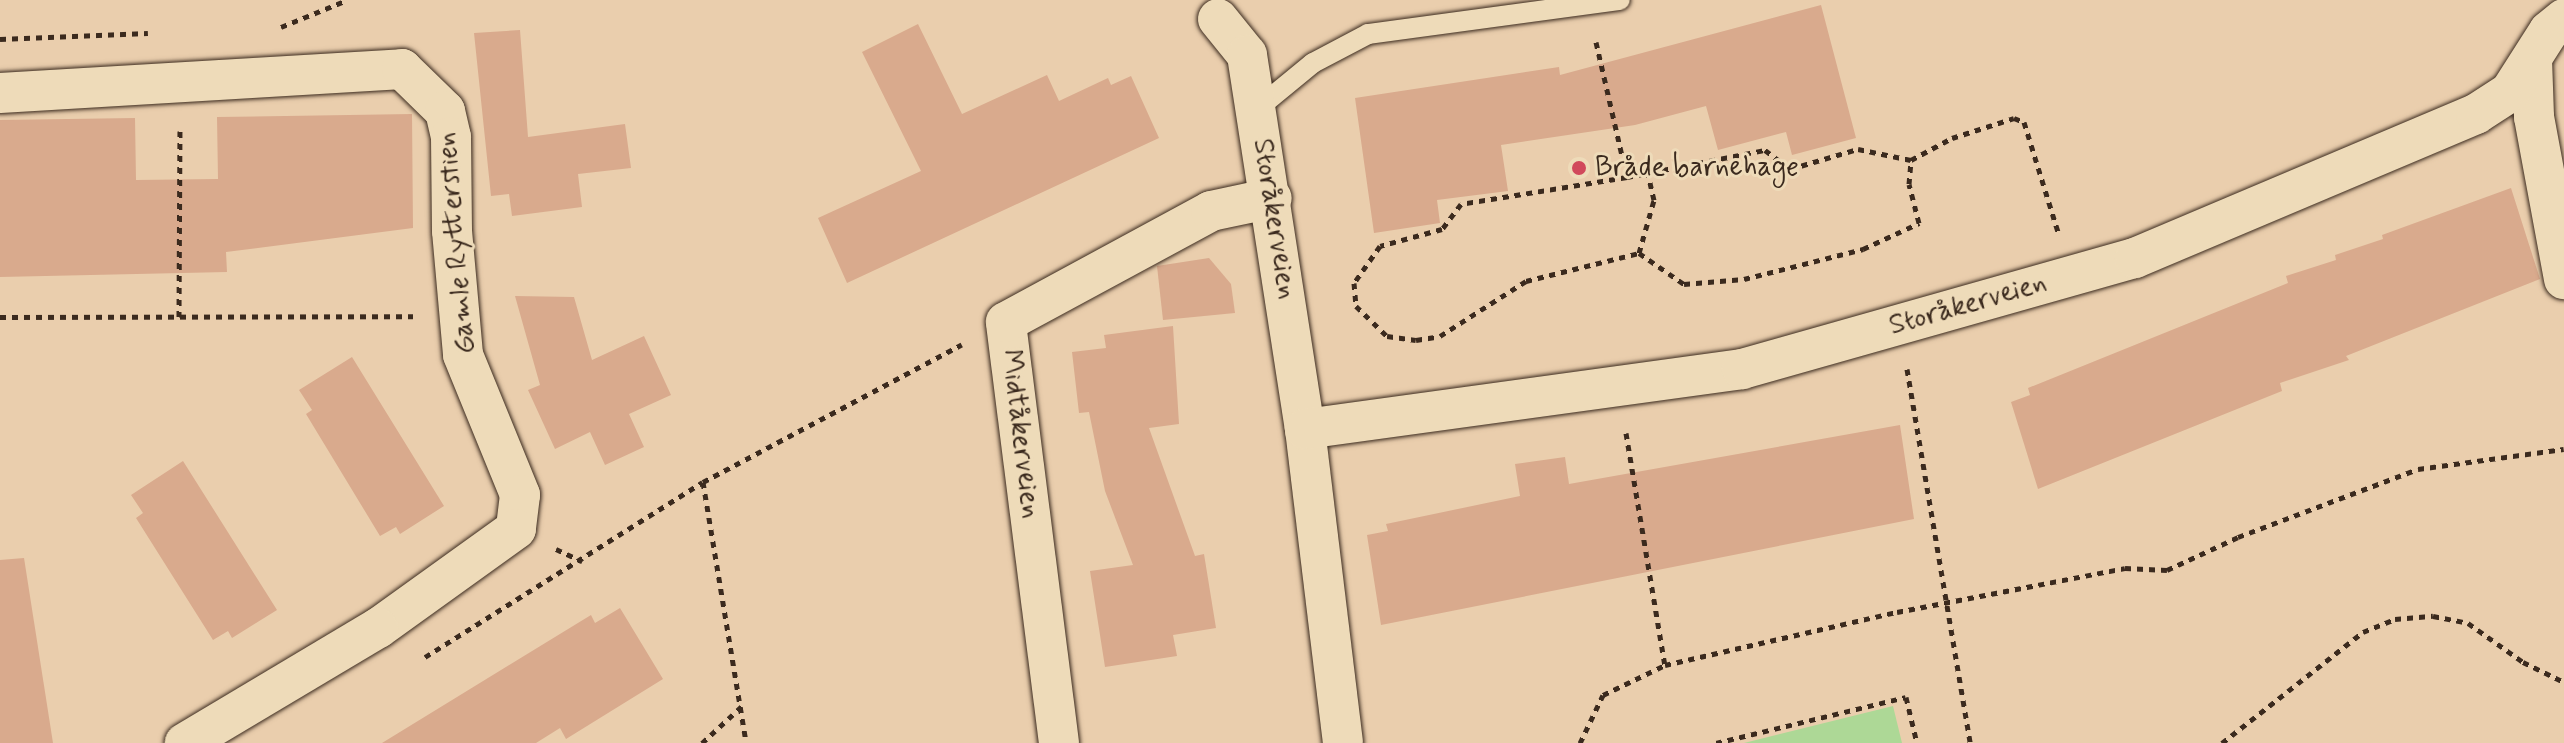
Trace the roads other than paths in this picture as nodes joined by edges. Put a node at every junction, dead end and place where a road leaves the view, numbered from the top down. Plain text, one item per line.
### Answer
1 (1620, 0) edge
2 (1218, 19) dead end
3 (2564, 19) edge
4 (2532, 59) junction
5 (0, 93) edge
6 (1257, 109) junction
7 (1272, 198) junction
8 (2564, 279) edge
9 (1305, 429) junction
10 (185, 743) edge
11 (1059, 743) edge
12 (1343, 743) edge

1 - 6 lane
2 - 6 street, Storåkerveien
3 - 4 street, Storåkerveien
4 - 8 street
4 - 9 street, Storåkerveien
5 - 10 street, Gamle Rytterstien
6 - 7 street, Storåkerveien
7 - 9 street, Storåkerveien
7 - 11 street, Midtåkerveien
9 - 12 street, Storåkerveien

